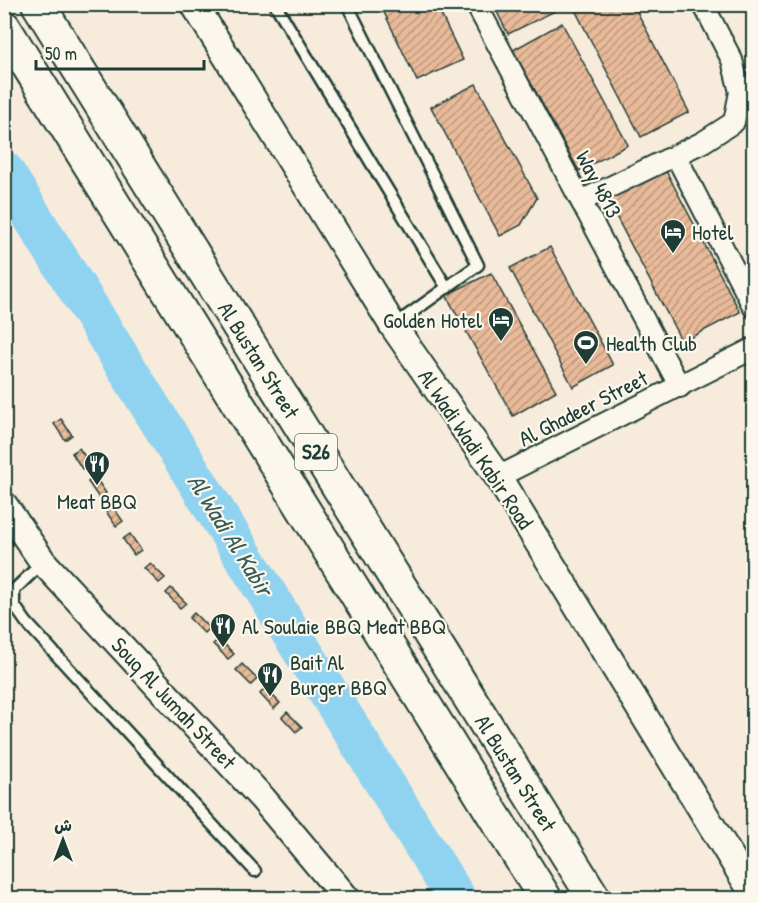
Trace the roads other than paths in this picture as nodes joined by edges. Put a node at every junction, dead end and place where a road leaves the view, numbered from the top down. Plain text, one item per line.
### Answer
1 (38, 4) edge
2 (194, 4) edge
3 (275, 4) edge
4 (347, 4) edge
5 (476, 4) edge
6 (703, 4) edge
7 (4, 27) edge
8 (676, 156) junction
9 (581, 201) junction
10 (447, 288) junction
11 (753, 308) edge
12 (393, 326) junction
13 (753, 348) edge
14 (680, 387) junction
15 (498, 477) junction
16 (4, 505) edge
17 (43, 562) junction
18 (753, 746) edge
19 (753, 760) edge
20 (255, 871) dead end
21 (753, 895) edge
22 (346, 898) edge
23 (545, 898) edge
24 (594, 898) edge

1 - 24 main road, Al Bustan Street / S26
2 - 12 street, Al Wadi Wadi Kabir Road
3 - 10 lane
4 - 10 lane
5 - 9 street, Way 4813
6 - 8 street
7 - 23 main road, Al Bustan Street / S26
8 - 9 street
8 - 11 street
9 - 14 street, Way 4813
10 - 12 lane
12 - 15 street, Al Wadi Wadi Kabir Road
13 - 14 street, Al Ghadeer Street
14 - 15 street, Al Ghadeer Street
15 - 21 street, Al Wadi Wadi Kabir Road
16 - 17 street, Souq Al Jumah Street
17 - 20 lane
17 - 22 street, Souq Al Jumah Street
18 - 19 lane

